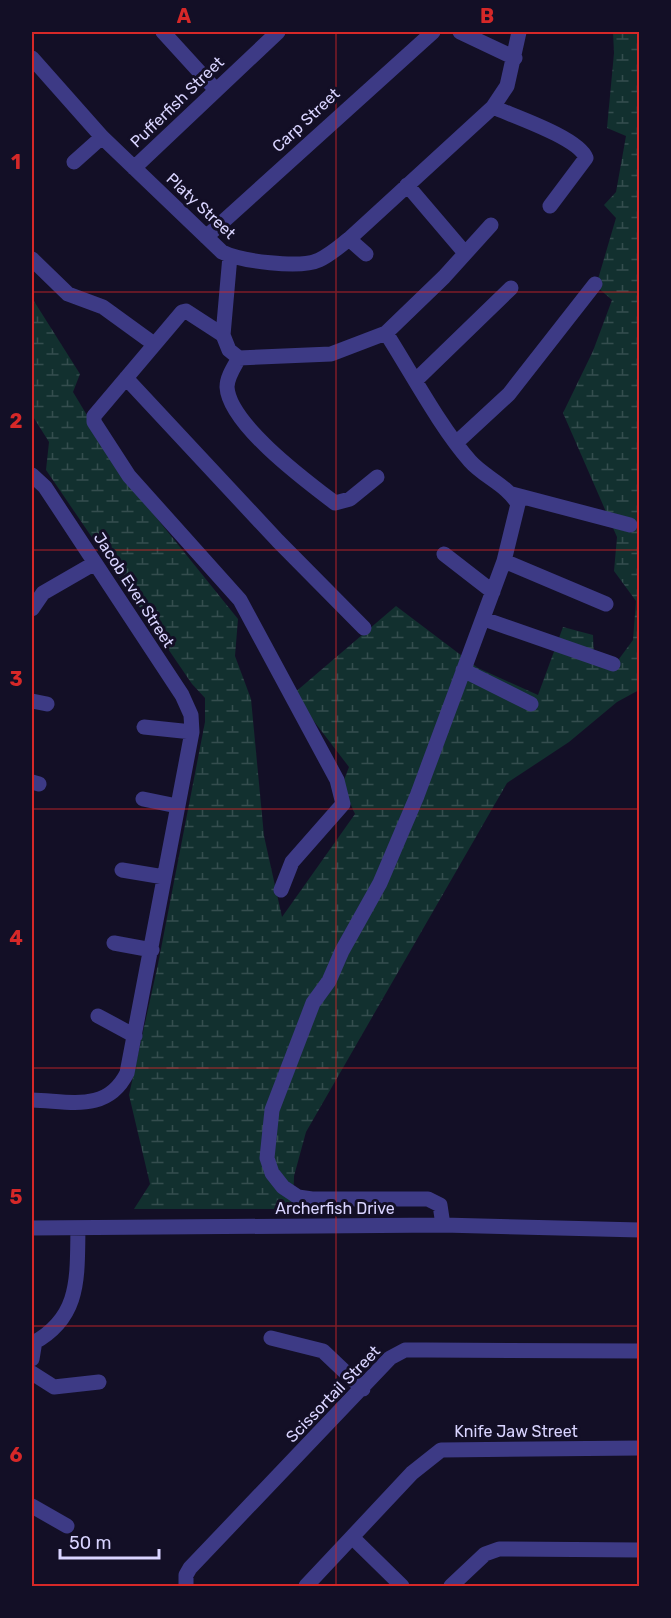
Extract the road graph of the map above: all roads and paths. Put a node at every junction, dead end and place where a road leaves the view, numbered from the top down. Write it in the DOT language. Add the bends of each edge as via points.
graph roads {
  1 [pos="163,32"];
  2 [pos="278,32"];
  3 [pos="433,32"];
  4 [pos="460,32"];
  5 [pos="519,32"];
  6 [pos="32,58"];
  7 [pos="515,58"];
  8 [pos="215,89"];
  9 [pos="493,107"];
  10 [pos="102,137"];
  11 [pos="74,162"];
  12 [pos="134,168"];
  13 [pos="407,185"];
  14 [pos="550,206"];
  15 [pos="491,225"];
  16 [pos="206,237"];
  17 [pos="349,238"];
  18 [pos="465,253"];
  19 [pos="366,254"];
  20 [pos="230,256"];
  21 [pos="32,259"];
  22 [pos="595,284"];
  23 [pos="511,288"];
  24 [pos="386,333"];
  25 [pos="224,335"];
  26 [pos="154,344"];
  27 [pos="239,358"];
  28 [pos="126,378"];
  29 [pos="416,380"];
  30 [pos="456,443"];
  31 [pos="32,475"];
  32 [pos="377,477"];
  33 [pos="512,494"];
  34 [pos="630,525"];
  35 [pos="444,554"];
  36 [pos="504,561"];
  37 [pos="95,563"];
  38 [pos="493,592"];
  39 [pos="606,604"];
  40 [pos="32,609"];
  41 [pos="483,619"];
  42 [pos="364,628"];
  43 [pos="613,664"];
  44 [pos="463,670"];
  45 [pos="531,704"];
  46 [pos="144,727"];
  47 [pos="192,732"];
  48 [pos="143,799"];
  49 [pos="177,806"];
  50 [pos="123,870"];
  51 [pos="164,878"];
  52 [pos="281,890"];
  53 [pos="114,943"];
  54 [pos="152,950"];
  55 [pos="98,1016"];
  56 [pos="135,1036"];
  57 [pos="32,1100"];
  58 [pos="444,1225"];
  59 [pos="32,1228"];
  60 [pos="78,1228"];
  61 [pos="639,1230"];
  62 [pos="271,1338"];
  63 [pos="32,1342"];
  64 [pos="639,1351"];
  65 [pos="32,1359"];
  66 [pos="32,1373"];
  67 [pos="99,1382"];
  68 [pos="363,1389"];
  69 [pos="639,1448"];
  70 [pos="32,1506"];
  71 [pos="67,1526"];
  72 [pos="353,1538"];
  73 [pos="639,1550"];
  74 [pos="186,1587"];
  75 [pos="306,1587"];
  76 [pos="402,1587"];
  77 [pos="451,1587"];
  1 -- 8 [label="street"];
  2 -- 8 [label="street, Pufferfish Street"];
  3 -- 16 [label="street, Carp Street"];
  4 -- 7 [label="street"];
  5 -- 7 [label="street, Platy Street"];
  6 -- 10 [label="street, Pufferfish Street"];
  7 -- 9 [label="street, Platy Street" via="507,86"];
  8 -- 12 [label="street, Pufferfish Street"];
  9 -- 13 [label="street, Platy Street"];
  9 -- 14 [label="street" via="568,140 584,153 586,158 581,167"];
  10 -- 11 [label="street, Pufferfish Street"];
  10 -- 12 [label="street, Pufferfish Street"];
  12 -- 16 [label="street, Platy Street"];
  13 -- 17 [label="street, Platy Street"];
  13 -- 18 [label="street"];
  15 -- 18 [label="street"];
  16 -- 20 [label="street, Platy Street"];
  17 -- 19 [label="street"];
  17 -- 20 [label="street, Platy Street" via="326,257 310,262"];
  18 -- 24 [label="street"];
  20 -- 25 [label="street"];
  21 -- 26 [label="street" via="68,294 103,307"];
  22 -- 30 [label="street" via="509,394"];
  23 -- 29 [label="street"];
  24 -- 27 [label="street" via="331,354"];
  24 -- 29 [label="street"];
  25 -- 26 [label="street" via="182,312"];
  25 -- 27 [label="street" via="229,350"];
  26 -- 28 [label="street"];
  27 -- 32 [label="street" via="228,380 230,402 239,417 290,469 335,502 350,499"];
  28 -- 42 [label="street"];
  28 -- 52 [label="street" via="94,416 94,422 129,476 240,600 308,723 344,799 340,810 292,861"];
  29 -- 30 [label="street"];
  30 -- 33 [label="street" via="471,462"];
  31 -- 37 [label="street, Jacob Ever Street" via="45,487"];
  33 -- 34 [label="street"];
  33 -- 36 [label="street" via="518,504"];
  35 -- 38 [label="street"];
  36 -- 38 [label="street"];
  36 -- 39 [label="street"];
  37 -- 40 [label="street" via="43,592"];
  37 -- 47 [label="street, Jacob Ever Street" via="182,695 191,716"];
  38 -- 41 [label="street"];
  41 -- 43 [label="street"];
  41 -- 44 [label="street"];
  44 -- 45 [label="street"];
  44 -- 58 [label="street" via="380,883 329,981 313,1003 272,1110 267,1158 272,1173 298,1197 428,1199 440,1205"];
  46 -- 47 [label="street"];
  47 -- 49 [label="street, Jacob Ever Street"];
  48 -- 49 [label="street"];
  49 -- 51 [label="street, Jacob Ever Street"];
  50 -- 51 [label="street"];
  51 -- 54 [label="street, Jacob Ever Street"];
  53 -- 54 [label="street"];
  54 -- 56 [label="street, Jacob Ever Street"];
  55 -- 56 [label="street"];
  56 -- 57 [label="street, Jacob Ever Street" via="127,1073 105,1099"];
  58 -- 60 [label="street, Archerfish Drive"];
  58 -- 61 [label="street, Archerfish Drive"];
  59 -- 60 [label="street, Archerfish Drive"];
  60 -- 63 [label="street" via="72,1303 58,1324"];
  62 -- 68 [label="street" via="323,1351"];
  63 -- 65 [label="street"];
  64 -- 68 [label="street, Scissortail Street" via="405,1350 390,1358"];
  66 -- 67 [label="street" via="54,1387"];
  68 -- 74 [label="street, Scissortail Street" via="189,1568"];
  69 -- 72 [label="street, Knife Jaw Street" via="441,1450 412,1473"];
  70 -- 71 [label="street"];
  72 -- 75 [label="street, Knife Jaw Street"];
  72 -- 76 [label="street"];
  73 -- 77 [label="street" via="499,1549 484,1554"];
}
